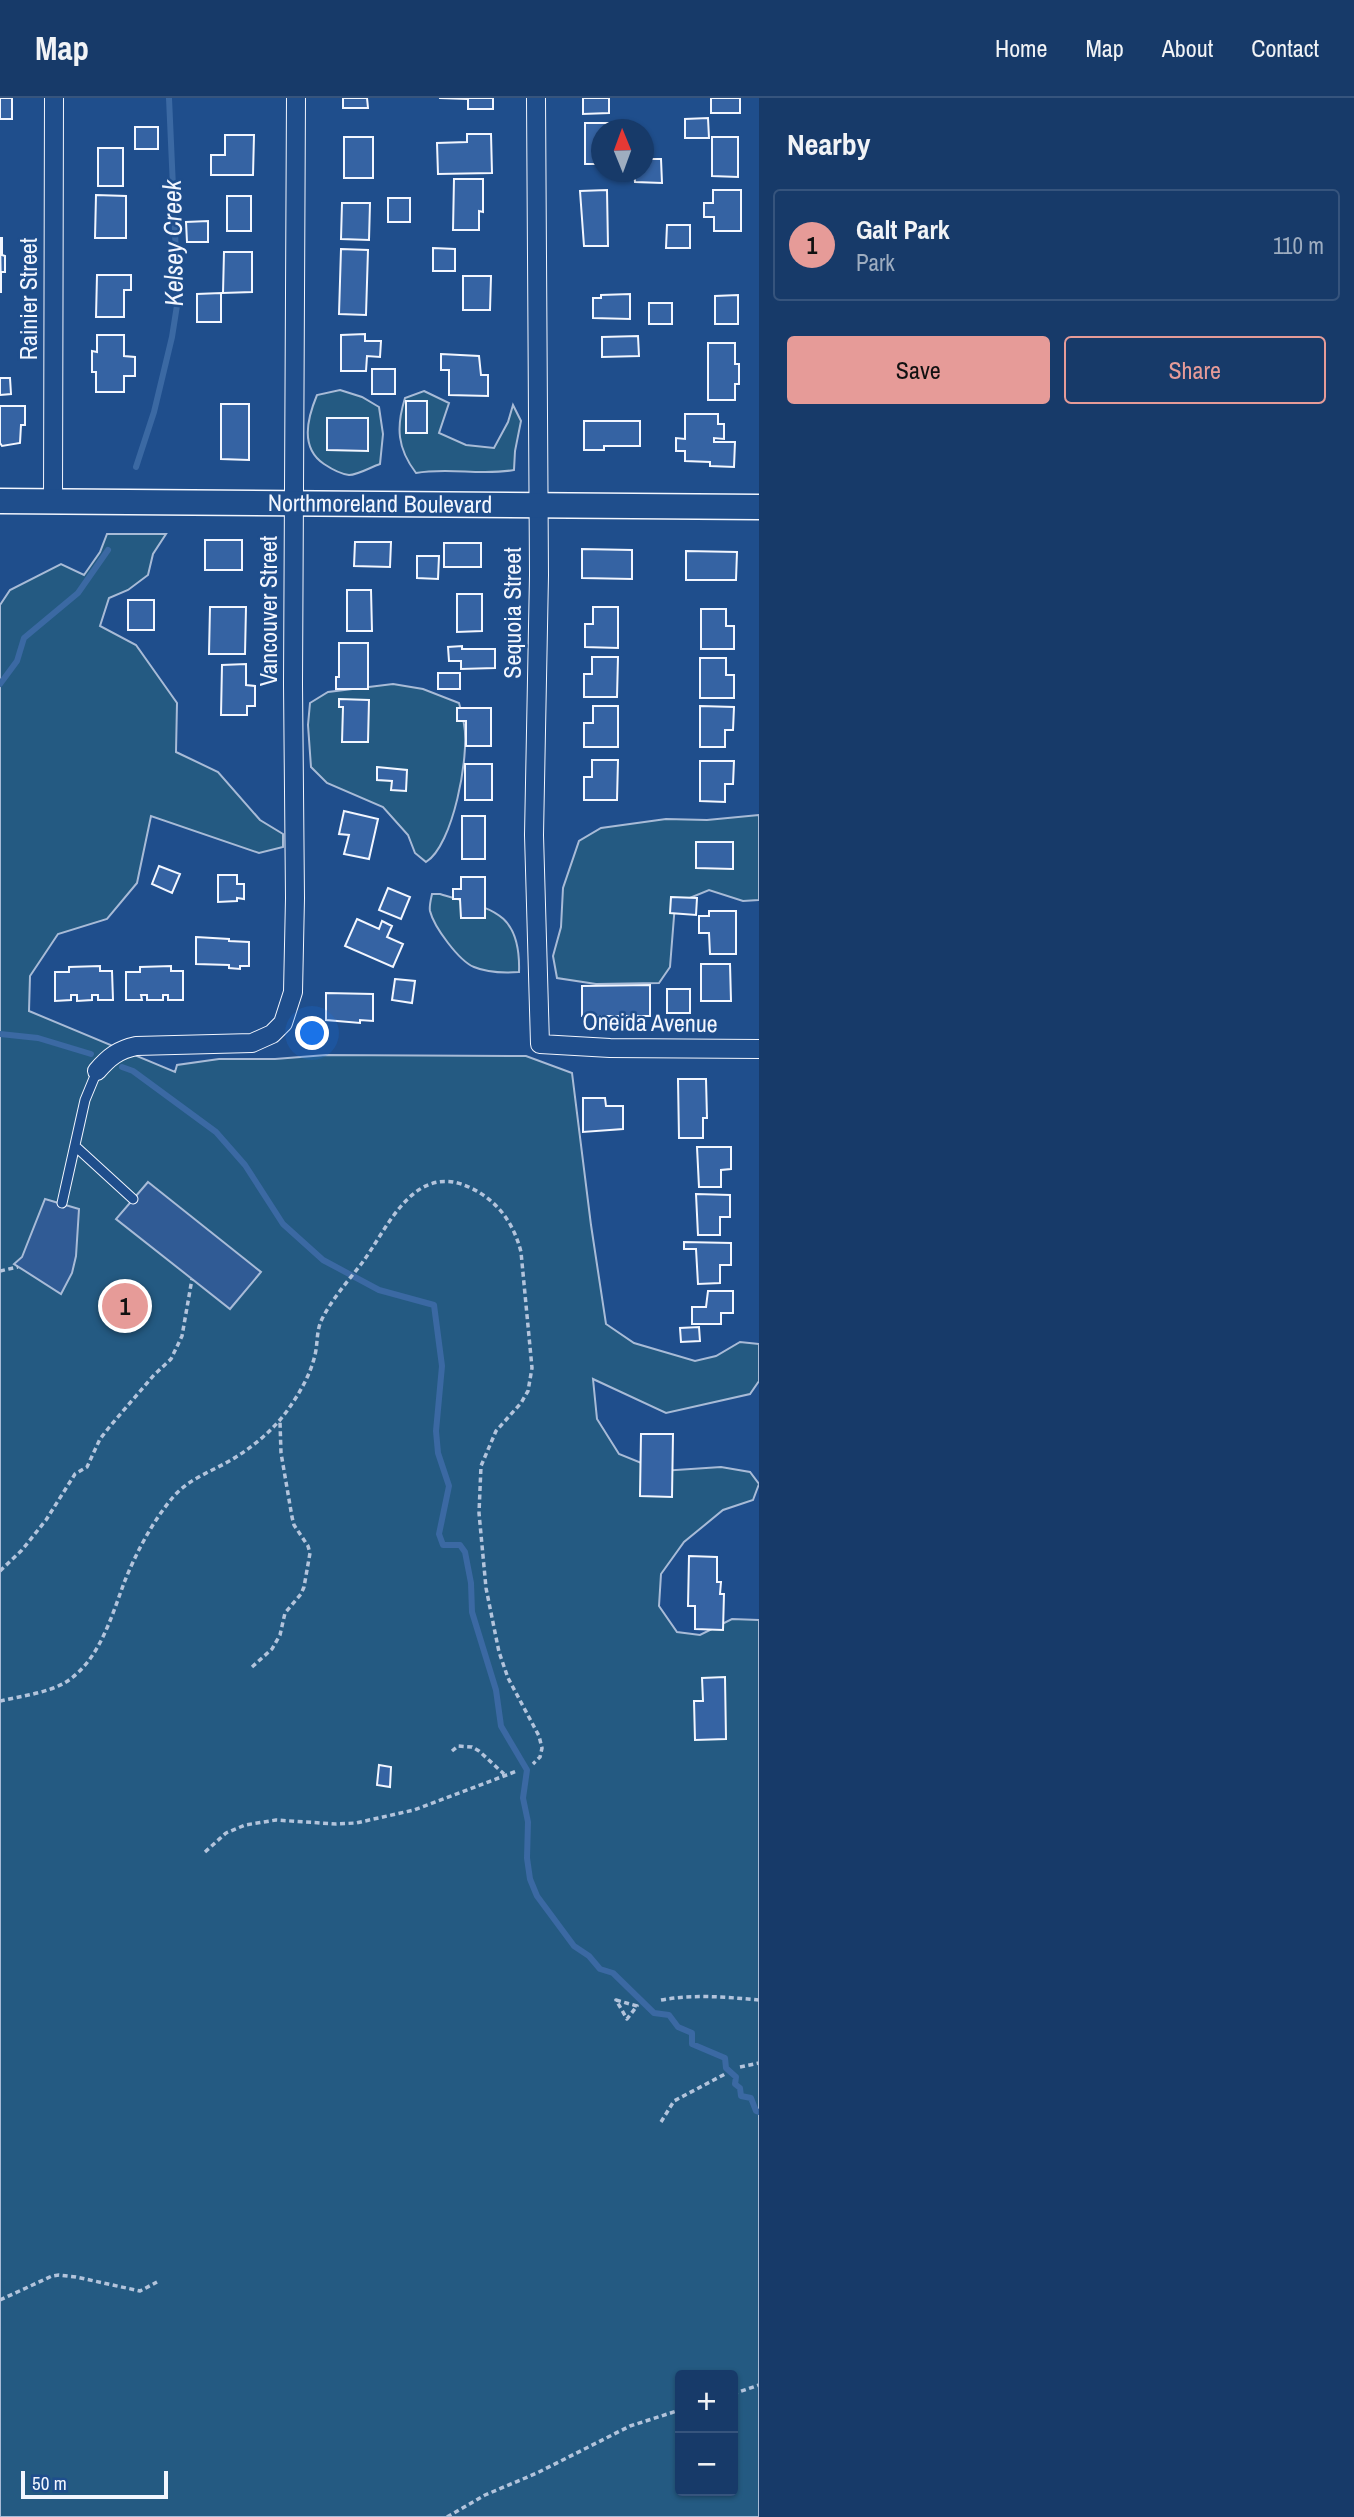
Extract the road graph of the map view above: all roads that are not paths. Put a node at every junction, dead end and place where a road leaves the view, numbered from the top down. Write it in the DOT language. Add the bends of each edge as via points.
graph roads {
  1 [pos="54,98"];
  2 [pos="296,98"];
  3 [pos="536,98"];
  4 [pos="53,500"];
  5 [pos="0,501"];
  6 [pos="294,503"];
  7 [pos="537,505"];
  8 [pos="759,507"];
  9 [pos="540,1044"];
  10 [pos="759,1049"];
  11 [pos="97,1071"];
  12 [pos="75,1146"];
  13 [pos="133,1199"];
  14 [pos="62,1203"];
  1 -- 4 [label="street, Rainier Street"];
  2 -- 6 [label="street, Vancouver Street"];
  3 -- 7 [label="street, Sequoia Street"];
  4 -- 5 [label="street, Northmoreland Boulevard"];
  4 -- 6 [label="street, Northmoreland Boulevard"];
  6 -- 7 [label="street, Northmoreland Boulevard"];
  6 -- 11 [label="street, Vancouver Street" via="295,898 293,992 283,1023 253,1044 123,1049"];
  7 -- 8 [label="street, Northmoreland Boulevard"];
  7 -- 9 [label="street, Sequoia Street" via="534,835"];
  9 -- 10 [label="street, Oneida Avenue"];
  11 -- 12 [label="lane"];
  12 -- 13 [label="lane"];
  12 -- 14 [label="lane"];
}
